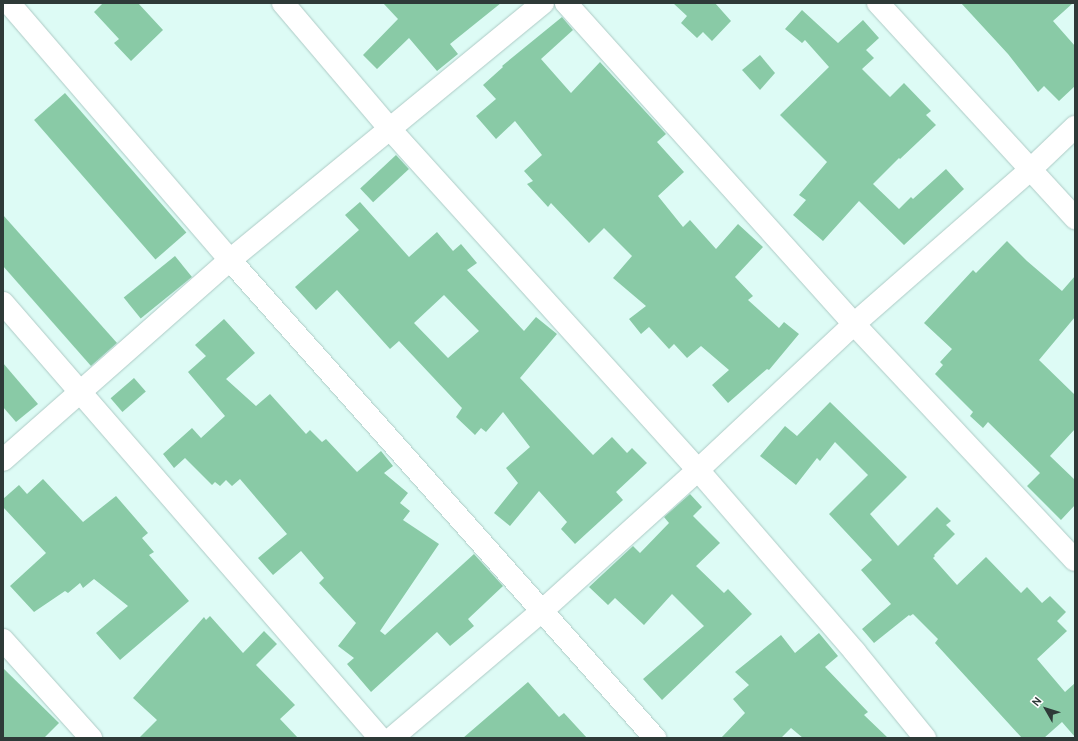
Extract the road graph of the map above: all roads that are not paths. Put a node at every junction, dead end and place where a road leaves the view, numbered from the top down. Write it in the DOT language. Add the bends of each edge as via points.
graph roads {
  1 [pos="9,3"];
  2 [pos="283,3"];
  3 [pos="543,3"];
  4 [pos="566,3"];
  5 [pos="878,3"];
  6 [pos="1075,127"];
  7 [pos="389,128"];
  8 [pos="1031,169"];
  9 [pos="1075,218"];
  10 [pos="230,260"];
  11 [pos="3,303"];
  12 [pos="854,324"];
  13 [pos="81,392"];
  14 [pos="3,460"];
  15 [pos="698,470"];
  16 [pos="1075,560"];
  17 [pos="543,610"];
  18 [pos="3,640"];
  19 [pos="91,738"];
  20 [pos="380,738"];
  21 [pos="392,738"];
  22 [pos="655,738"];
  23 [pos="925,738"];
  1 -- 10 [label="street"];
  2 -- 7 [label="street"];
  3 -- 7 [label="street"];
  4 -- 12 [label="street"];
  5 -- 8 [label="street"];
  6 -- 8 [label="street"];
  7 -- 10 [label="street"];
  7 -- 15 [label="street"];
  8 -- 9 [label="street"];
  8 -- 12 [label="street"];
  10 -- 13 [label="street"];
  10 -- 17 [label="street"];
  11 -- 13 [label="street"];
  12 -- 15 [label="street"];
  12 -- 16 [label="street"];
  13 -- 14 [label="street"];
  13 -- 20 [label="street"];
  15 -- 17 [label="street"];
  15 -- 23 [label="street" via="855,652"];
  17 -- 21 [label="street"];
  17 -- 22 [label="street"];
  18 -- 19 [label="street"];
}
